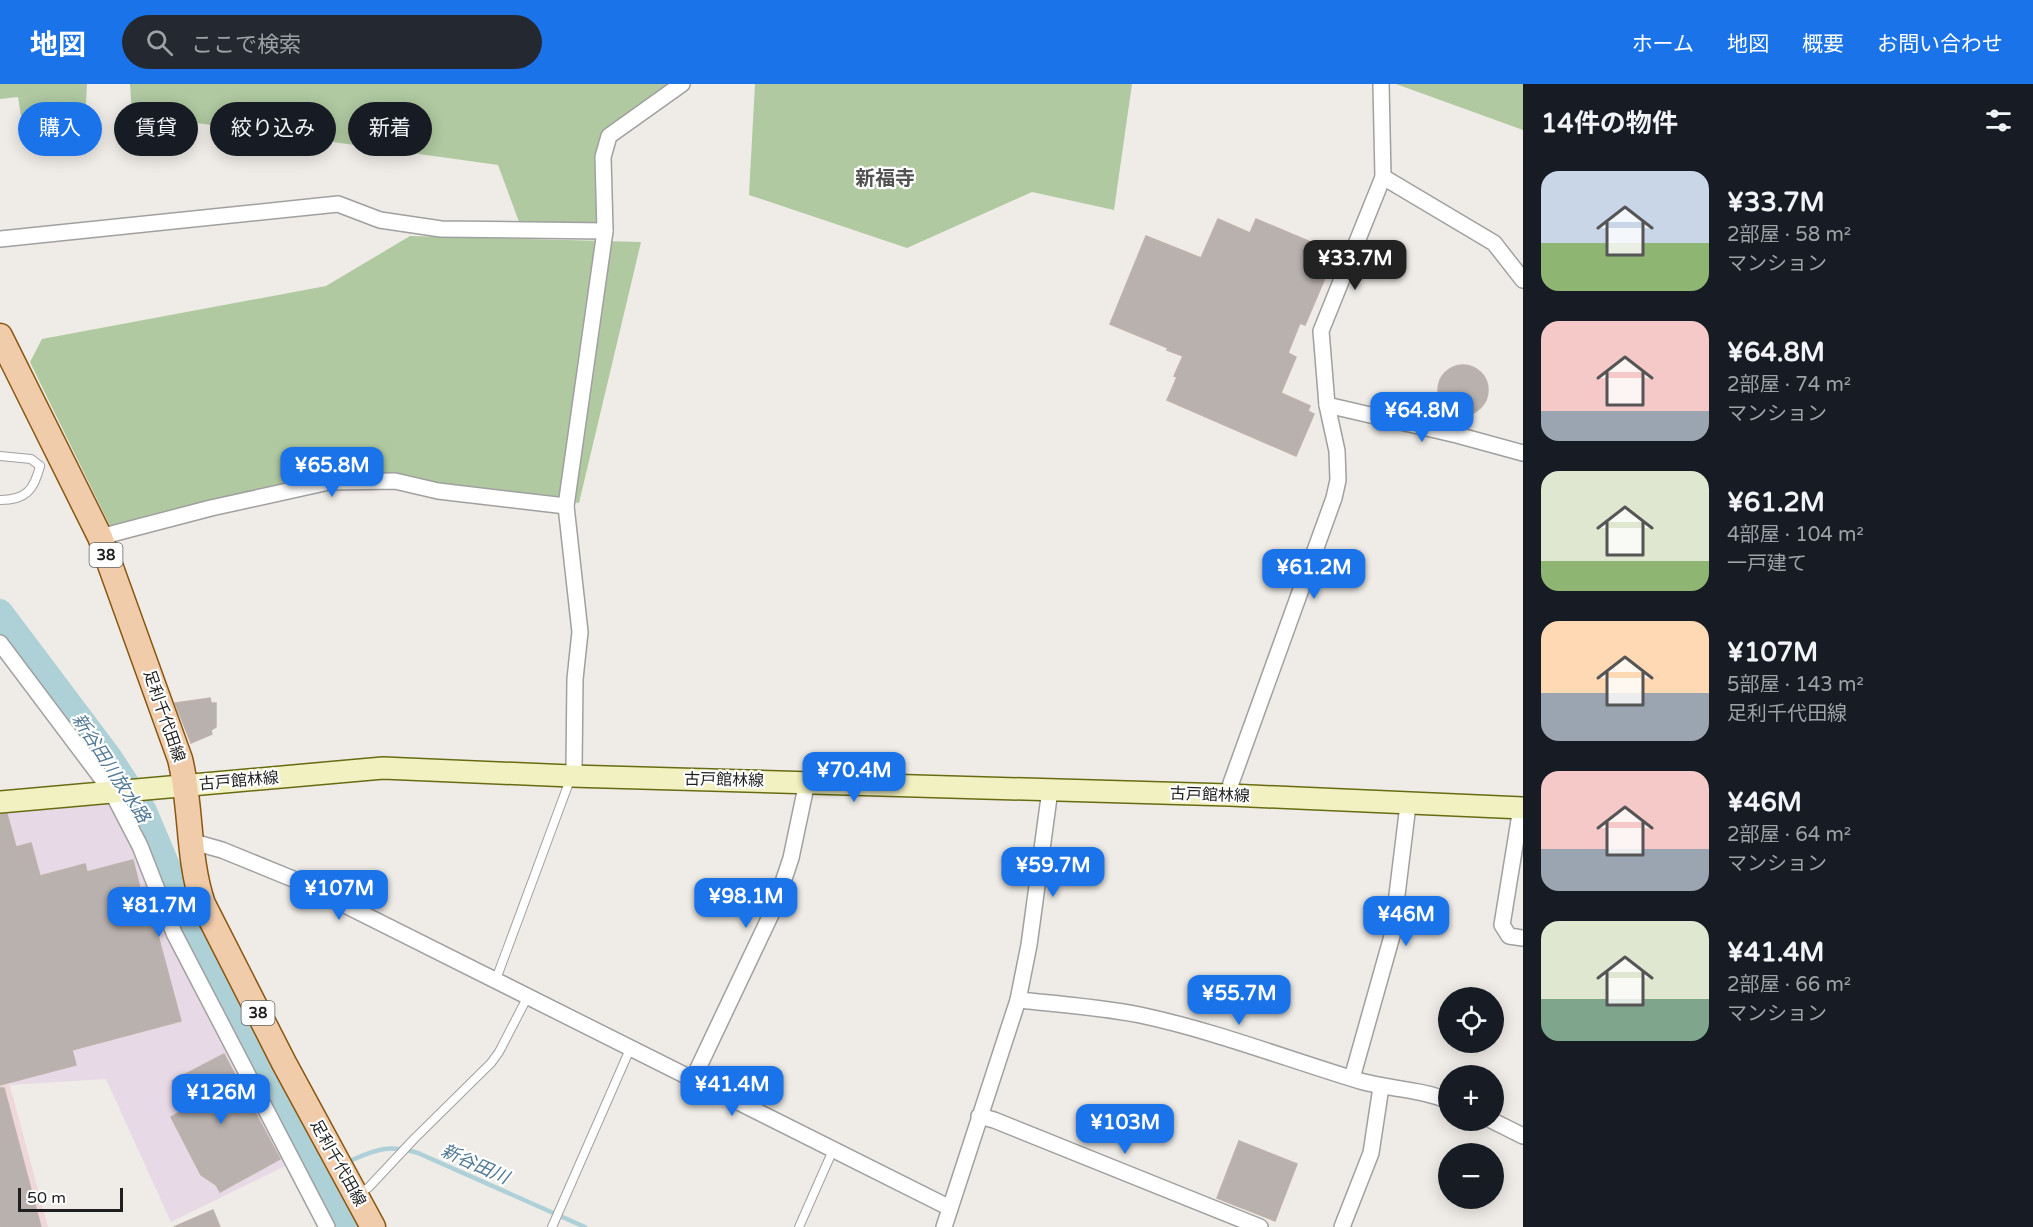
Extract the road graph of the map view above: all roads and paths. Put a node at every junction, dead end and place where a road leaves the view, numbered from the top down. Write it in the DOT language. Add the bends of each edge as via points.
graph roads {
  1 [pos="682,84"];
  2 [pos="1381,84"];
  3 [pos="1383,177"];
  4 [pos="605,231"];
  5 [pos="0,239"];
  6 [pos="1523,280"];
  7 [pos="0,336"];
  8 [pos="1328,405"];
  9 [pos="1523,453"];
  10 [pos="0,456"];
  11 [pos="51,463"];
  12 [pos="0,500"];
  13 [pos="566,506"];
  14 [pos="100,537"];
  15 [pos="0,643"];
  16 [pos="571,776"];
  17 [pos="807,782"];
  18 [pos="185,786"];
  19 [pos="1050,790"];
  20 [pos="114,791"];
  21 [pos="1229,795"];
  22 [pos="0,802"];
  23 [pos="1408,805"];
  24 [pos="1522,808"];
  25 [pos="190,841"];
  26 [pos="1523,938"];
  27 [pos="495,982"];
  28 [pos="527,998"];
  29 [pos="1018,1000"];
  30 [pos="630,1049"];
  31 [pos="1352,1078"];
  32 [pos="693,1079"];
  33 [pos="1381,1087"];
  34 [pos="1438,1097"];
  35 [pos="980,1116"];
  36 [pos="1504,1126"];
  37 [pos="1523,1136"];
  38 [pos="833,1150"];
  39 [pos="357,1197"];
  40 [pos="950,1208"];
  41 [pos="552,1225"];
  42 [pos="946,1226"];
  43 [pos="327,1227"];
  44 [pos="373,1227"];
  45 [pos="800,1227"];
  46 [pos="1260,1227"];
  47 [pos="1342,1227"];
  1 -- 4 [label="street" via="609,136 603,156"];
  2 -- 3 [label="street"];
  3 -- 6 [label="street" via="1494,243"];
  3 -- 8 [label="street" via="1321,331"];
  4 -- 5 [label="street" via="441,229 380,220 339,204"];
  4 -- 13 [label="street"];
  7 -- 11 [label="main road, 足利千代田線 / 38"];
  8 -- 9 [label="street"];
  8 -- 21 [label="street" via="1337,451 1334,498"];
  10 -- 11 [label="lane"];
  11 -- 12 [label="lane" via="27,493"];
  11 -- 14 [label="main road, 足利千代田線 / 38"];
  13 -- 14 [label="street" via="438,491 395,481 329,482"];
  13 -- 16 [label="street" via="580,632"];
  14 -- 18 [label="main road, 足利千代田線 / 38" via="180,759"];
  15 -- 20 [label="street"];
  16 -- 17 [label="main road, 古戸館林線"];
  16 -- 18 [label="main road, 古戸館林線" via="383,768"];
  16 -- 27 [label="lane"];
  17 -- 19 [label="main road, 古戸館林線"];
  17 -- 32 [label="street" via="791,858 775,906"];
  18 -- 20 [label="main road, 古戸館林線"];
  18 -- 25 [label="main road, 足利千代田線 / 38"];
  19 -- 21 [label="main road, 古戸館林線"];
  19 -- 29 [label="street"];
  20 -- 22 [label="main road"];
  20 -- 43 [label="street" via="174,933"];
  21 -- 23 [label="main road, 古戸館林線"];
  23 -- 24 [label="main road, 古戸館林線"];
  23 -- 31 [label="street" via="1392,936"];
  24 -- 26 [label="street" via="1502,925 1509,936"];
  25 -- 27 [label="street" via="293,879"];
  25 -- 39 [label="main road, 足利千代田線 / 38" via="196,884 212,923"];
  27 -- 28 [label="street"];
  28 -- 30 [label="street"];
  28 -- 39 [label="lane" via="491,1063"];
  29 -- 31 [label="street" via="1143,1016"];
  29 -- 35 [label="street"];
  30 -- 32 [label="street"];
  30 -- 41 [label="lane"];
  31 -- 33 [label="street"];
  32 -- 38 [label="street"];
  33 -- 34 [label="street"];
  33 -- 47 [label="street" via="1371,1153"];
  35 -- 40 [label="street"];
  35 -- 46 [label="street"];
  36 -- 37 [label="street"];
  38 -- 40 [label="street"];
  38 -- 45 [label="lane"];
  39 -- 44 [label="main road, 足利千代田線 / 38"];
  40 -- 42 [label="street"];
}
